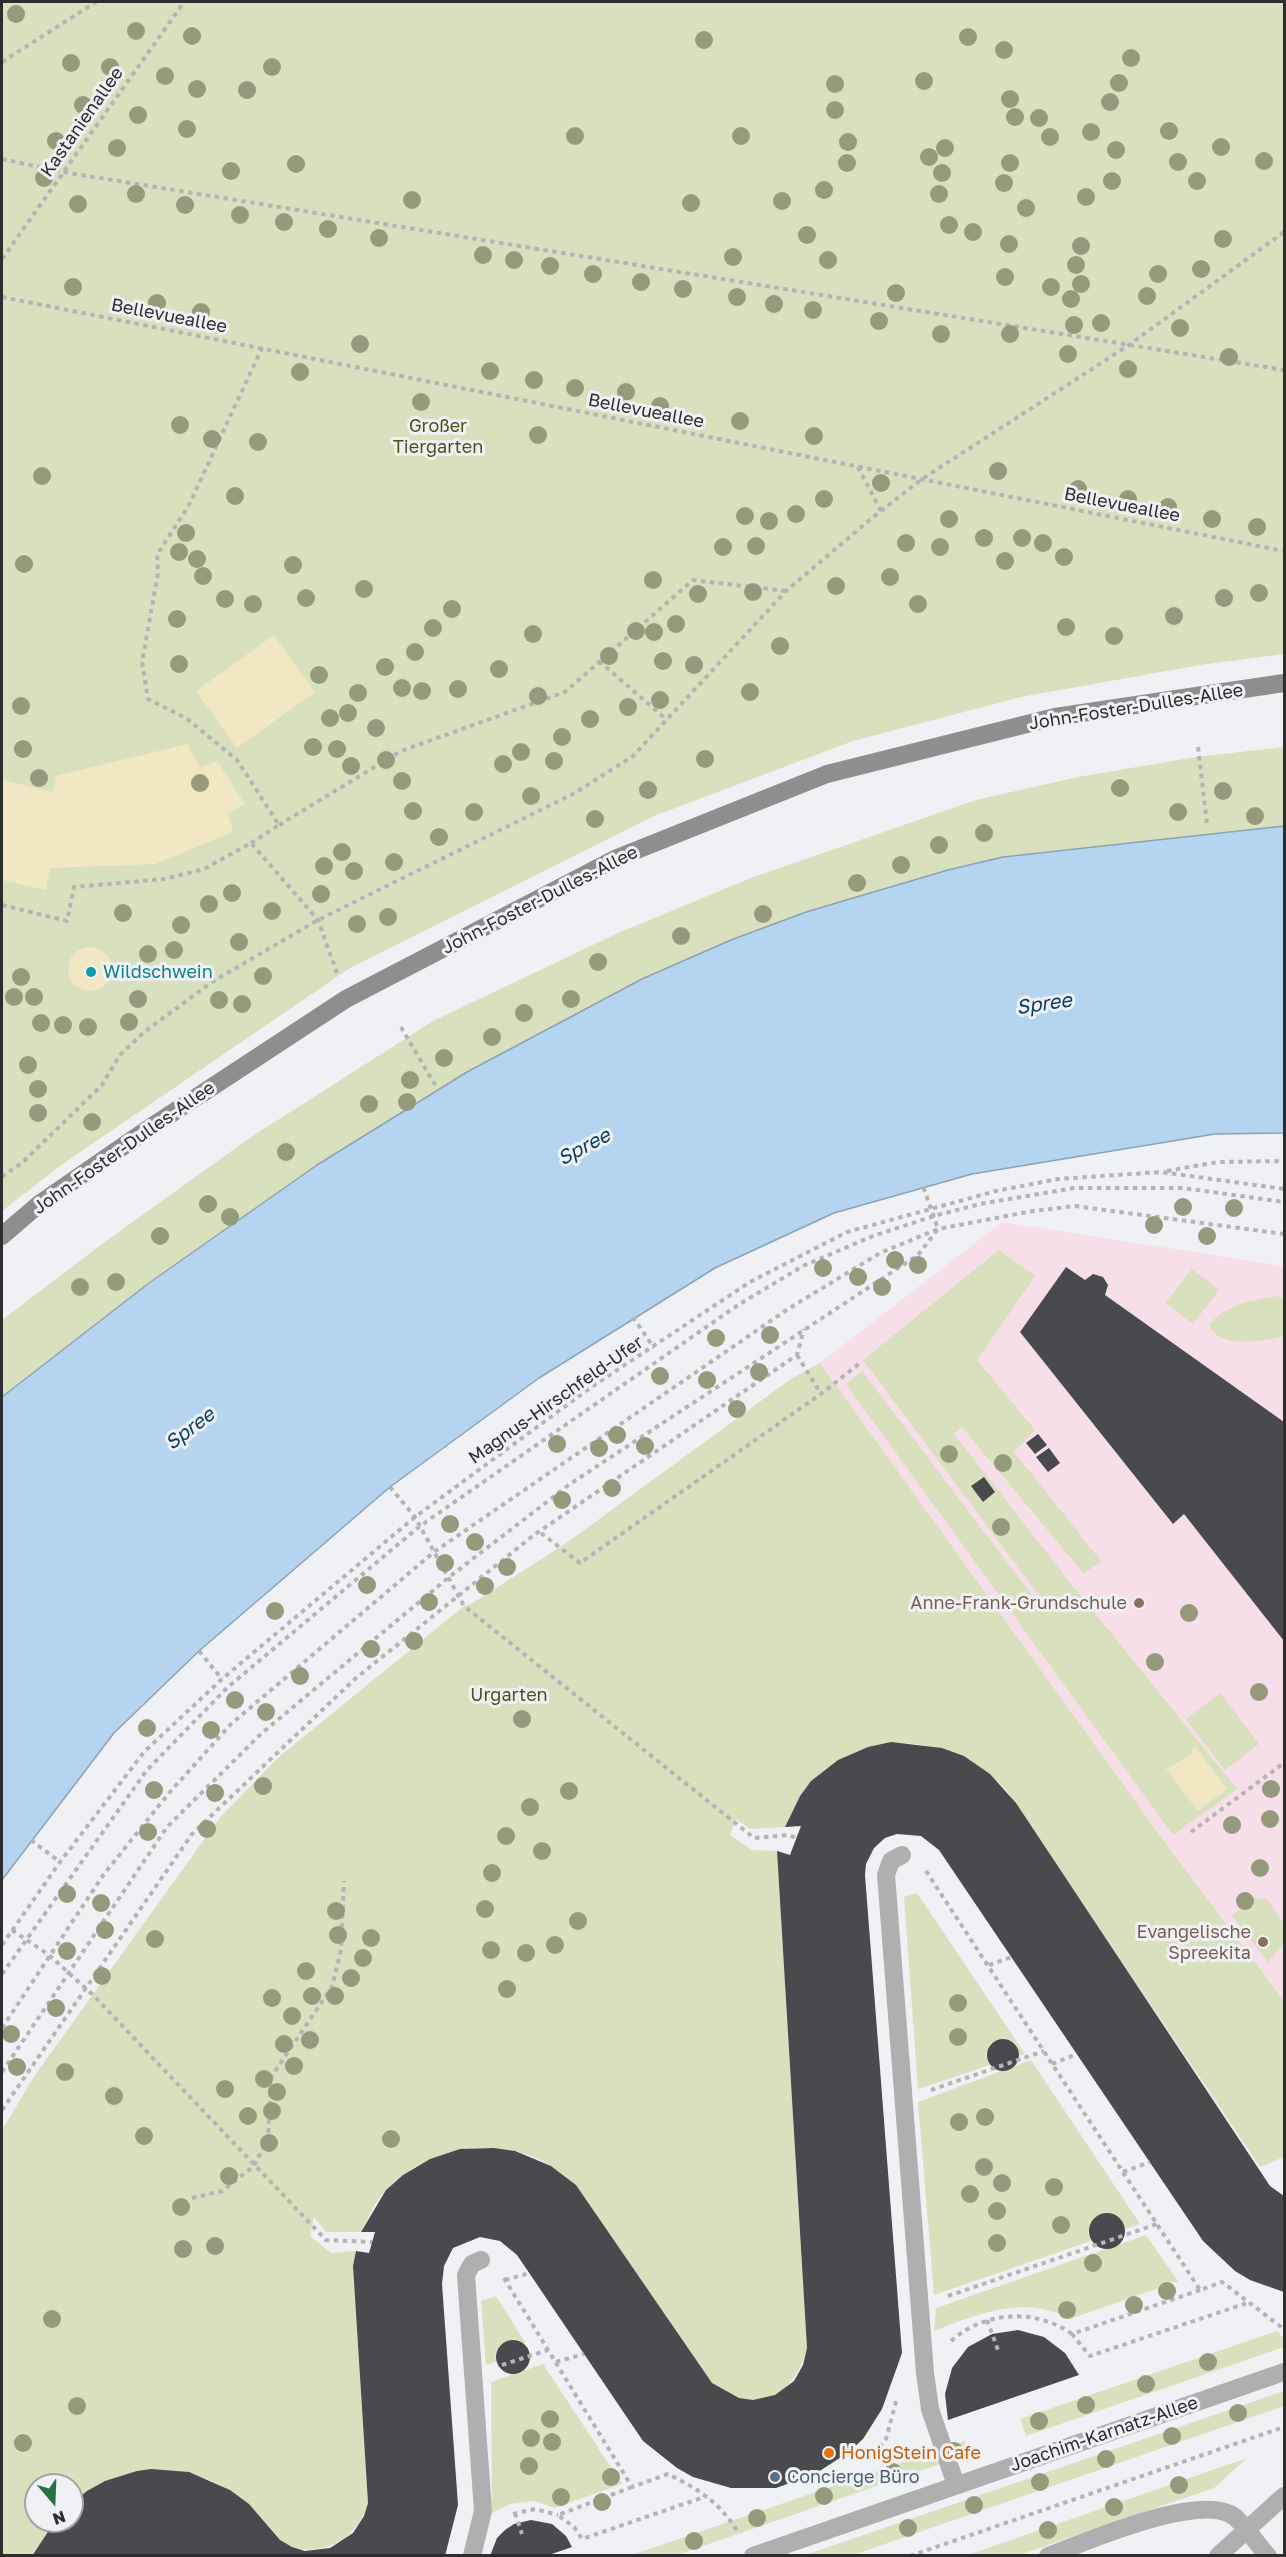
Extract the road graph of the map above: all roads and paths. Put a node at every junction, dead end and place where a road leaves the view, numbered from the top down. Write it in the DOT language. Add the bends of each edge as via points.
graph roads {
  1 [pos="96,2"];
  2 [pos="184,2"];
  3 [pos="2,62"];
  4 [pos="2,159"];
  5 [pos="63,172"];
  6 [pos="1284,232"];
  7 [pos="2,259"];
  8 [pos="2,297"];
  9 [pos="1129,345"];
  10 [pos="262,348"];
  11 [pos="1284,370"];
  12 [pos="858,466"];
  13 [pos="922,479"];
  14 [pos="881,511"];
  15 [pos="1284,552"];
  16 [pos="786,591"];
  17 [pos="599,661"];
  18 [pos="1284,683"];
  19 [pos="667,720"];
  20 [pos="1198,747"];
  21 [pos="1207,824"];
  22 [pos="279,825"];
  23 [pos="251,843"];
  24 [pos="2,905"];
  25 [pos="318,920"];
  26 [pos="346,999"];
  27 [pos="401,1027"];
  28 [pos="438,1090"];
  29 [pos="1284,1161"];
  30 [pos="1161,1172"];
  31 [pos="2,1177"];
  32 [pos="923,1186"];
  33 [pos="1284,1189"];
  34 [pos="1284,1202"];
  35 [pos="932,1210"];
  36 [pos="934,1216"];
  37 [pos="938,1229"];
  38 [pos="1284,1234"];
  39 [pos="2,1236"];
  40 [pos="633,1317"];
  41 [pos="804,1328"];
  42 [pos="654,1348"];
  43 [pos="797,1354"];
  44 [pos="860,1363"];
  45 [pos="821,1395"];
  46 [pos="390,1487"];
  47 [pos="415,1517"];
  48 [pos="420,1526"];
  49 [pos="541,1533"];
  50 [pos="434,1552"];
  51 [pos="448,1578"];
  52 [pos="457,1596"];
  53 [pos="198,1651"];
  54 [pos="222,1679"];
  55 [pos="1284,1763"];
  56 [pos="1191,1832"];
  57 [pos="796,1838"];
  58 [pos="31,1840"];
  59 [pos="902,1855"];
  60 [pos="60,1862"];
  61 [pos="344,1881"];
  62 [pos="12,1930"];
  63 [pos="24,1938"];
  64 [pos="2,1945"];
  65 [pos="49,1955"];
  66 [pos="1012,1957"];
  67 [pos="989,1965"];
  68 [pos="68,1972"];
  69 [pos="2,1974"];
  70 [pos="85,1988"];
  71 [pos="2,2028"];
  72 [pos="1044,2050"];
  73 [pos="1077,2054"];
  74 [pos="1052,2064"];
  75 [pos="2,2072"];
  76 [pos="904,2099"];
  77 [pos="2,2110"];
  78 [pos="1150,2163"];
  79 [pos="254,2166"];
  80 [pos="1123,2172"];
  81 [pos="192,2198"];
  82 [pos="1157,2224"];
  83 [pos="372,2242"];
  84 [pos="481,2260"];
  85 [pos="530,2273"];
  86 [pos="505,2280"];
  87 [pos="1200,2290"];
  88 [pos="1251,2302"];
  89 [pos="920,2306"];
  90 [pos="987,2320"];
  91 [pos="1284,2329"];
  92 [pos="1072,2334"];
  93 [pos="548,2350"];
  94 [pos="998,2350"];
  95 [pos="584,2354"];
  96 [pos="556,2362"];
  97 [pos="1284,2372"];
  98 [pos="925,2373"];
  99 [pos="473,2375"];
  100 [pos="898,2393"];
  101 [pos="1284,2427"];
  102 [pos="868,2461"];
  103 [pos="956,2485"];
  104 [pos="632,2487"];
  105 [pos="708,2496"];
  106 [pos="1284,2496"];
  107 [pos="515,2513"];
  108 [pos="1244,2530"];
  109 [pos="522,2534"];
  110 [pos="741,2538"];
  111 [pos="472,2556"];
  112 [pos="753,2556"];
  113 [pos="910,2556"];
  114 [pos="1048,2556"];
  115 [pos="1218,2556"];
  116 [pos="1268,2556"];
  1 -- 3 [label="path"];
  2 -- 5 [label="path, Kastanienallee"];
  4 -- 5 [label="path"];
  5 -- 7 [label="path, Kastanienallee"];
  5 -- 9 [label="path"];
  6 -- 9 [label="path"];
  8 -- 10 [label="path, Bellevueallee"];
  9 -- 11 [label="path"];
  9 -- 13 [label="path"];
  10 -- 12 [label="path, Bellevueallee"];
  10 -- 22 [label="path" via="189,505 157,555 158,573 142,662 148,699 186,718 237,760"];
  12 -- 13 [label="path, Bellevueallee"];
  12 -- 14 [label="path"];
  13 -- 14 [label="path"];
  13 -- 15 [label="path, Bellevueallee"];
  14 -- 16 [label="path"];
  16 -- 17 [label="path" via="693,580"];
  16 -- 19 [label="path"];
  17 -- 19 [label="path"];
  17 -- 22 [label="path" via="565,692 401,750"];
  18 -- 26 [label="street, John-Foster-Dulles-Allee" via="1055,717 827,774 617,858"];
  19 -- 25 [label="path" via="633,756 575,793"];
  20 -- 21 [label="path"];
  22 -- 23 [label="path"];
  23 -- 24 [label="path" via="204,869 164,879 74,886 67,921"];
  23 -- 25 [label="path"];
  25 -- 26 [label="path"];
  25 -- 31 [label="path" via="212,982 143,1033 120,1056 102,1085 24,1161"];
  26 -- 39 [label="street, John-Foster-Dulles-Allee" via="148,1129 38,1205"];
  27 -- 28 [label="path"];
  29 -- 30 [label="path" via="1218,1162"];
  30 -- 33 [label="path, Magnus-Hirschfeld-Ufer"];
  30 -- 35 [label="path, Magnus-Hirschfeld-Ufer" via="1058,1179 996,1191"];
  32 -- 35 [label="path"];
  34 -- 36 [label="path" via="1183,1188 1074,1188"];
  35 -- 36 [label="path"];
  35 -- 42 [label="path, Magnus-Hirschfeld-Ufer" via="847,1232 750,1282"];
  36 -- 37 [label="path"];
  36 -- 48 [label="path" via="873,1236 803,1266 729,1312"];
  37 -- 38 [label="path" via="1075,1206"];
  37 -- 41 [label="path" via="918,1255"];
  37 -- 50 [label="path" via="880,1253 788,1309"];
  40 -- 42 [label="path"];
  41 -- 43 [label="path"];
  41 -- 51 [label="path" via="570,1484"];
  42 -- 47 [label="path, Magnus-Hirschfeld-Ufer" via="590,1388"];
  43 -- 45 [label="path"];
  43 -- 52 [label="path" via="534,1535"];
  44 -- 45 [label="path"];
  45 -- 49 [label="path" via="580,1563"];
  46 -- 47 [label="path"];
  47 -- 48 [label="path"];
  47 -- 54 [label="path, Magnus-Hirschfeld-Ufer"];
  48 -- 50 [label="path"];
  48 -- 63 [label="path" via="228,1687 147,1770"];
  50 -- 51 [label="path"];
  50 -- 65 [label="path" via="231,1724 104,1874"];
  51 -- 52 [label="path"];
  51 -- 68 [label="path" via="262,1733 167,1827"];
  52 -- 57 [label="path" via="464,1606 754,1838"];
  52 -- 70 [label="path" via="356,1678 192,1834"];
  53 -- 54 [label="path"];
  54 -- 60 [label="path, Magnus-Hirschfeld-Ufer" via="144,1752"];
  55 -- 56 [label="path"];
  58 -- 60 [label="path"];
  59 -- 67 [label="path" via="910,1855 918,1862"];
  59 -- 76 [label="street" via="891,1861 886,1875"];
  60 -- 62 [label="path, Magnus-Hirschfeld-Ufer"];
  61 -- 79 [label="path" via="341,1950 332,1987 271,2077 268,2138"];
  62 -- 63 [label="path"];
  62 -- 64 [label="path, Magnus-Hirschfeld-Ufer"];
  63 -- 65 [label="path"];
  63 -- 69 [label="path"];
  65 -- 68 [label="path"];
  65 -- 71 [label="path"];
  66 -- 67 [label="path"];
  67 -- 72 [label="path"];
  68 -- 70 [label="path"];
  68 -- 75 [label="path"];
  70 -- 77 [label="path"];
  70 -- 79 [label="path"];
  72 -- 74 [label="path"];
  72 -- 76 [label="path"];
  73 -- 74 [label="path"];
  74 -- 80 [label="path"];
  76 -- 89 [label="street"];
  78 -- 80 [label="path"];
  79 -- 81 [label="path" via="222,2191"];
  79 -- 83 [label="path" via="326,2240"];
  80 -- 82 [label="path"];
  82 -- 87 [label="path"];
  82 -- 89 [label="path"];
  84 -- 86 [label="path" via="493,2263"];
  84 -- 99 [label="street" via="470,2266 465,2275"];
  85 -- 86 [label="path"];
  86 -- 93 [label="path"];
  87 -- 88 [label="path" via="1222,2282"];
  87 -- 92 [label="path"];
  88 -- 91 [label="path"];
  88 -- 92 [label="path" via="1090,2356"];
  89 -- 98 [label="street"];
  90 -- 92 [label="path" via="1024,2315 1055,2322"];
  90 -- 94 [label="path"];
  90 -- 98 [label="path" via="964,2330"];
  93 -- 96 [label="path"];
  93 -- 99 [label="path"];
  95 -- 96 [label="path"];
  96 -- 104 [label="path"];
  97 -- 103 [label="street, Joachim-Karnatz-Allee"];
  98 -- 103 [label="street" via="930,2409"];
  99 -- 111 [label="street" via="483,2511"];
  100 -- 102 [label="path" via="886,2439"];
  101 -- 113 [label="path"];
  103 -- 112 [label="street, Joachim-Karnatz-Allee"];
  104 -- 105 [label="path" via="668,2474"];
  104 -- 105 [label="path" via="558,2516 574,2527 582,2539"];
  105 -- 110 [label="path" via="724,2511"];
  106 -- 108 [label="street"];
  107 -- 109 [label="path"];
  108 -- 114 [label="street" via="1234,2517 1214,2508 1171,2513"];
  108 -- 115 [label="street"];
  108 -- 116 [label="street"];
}
